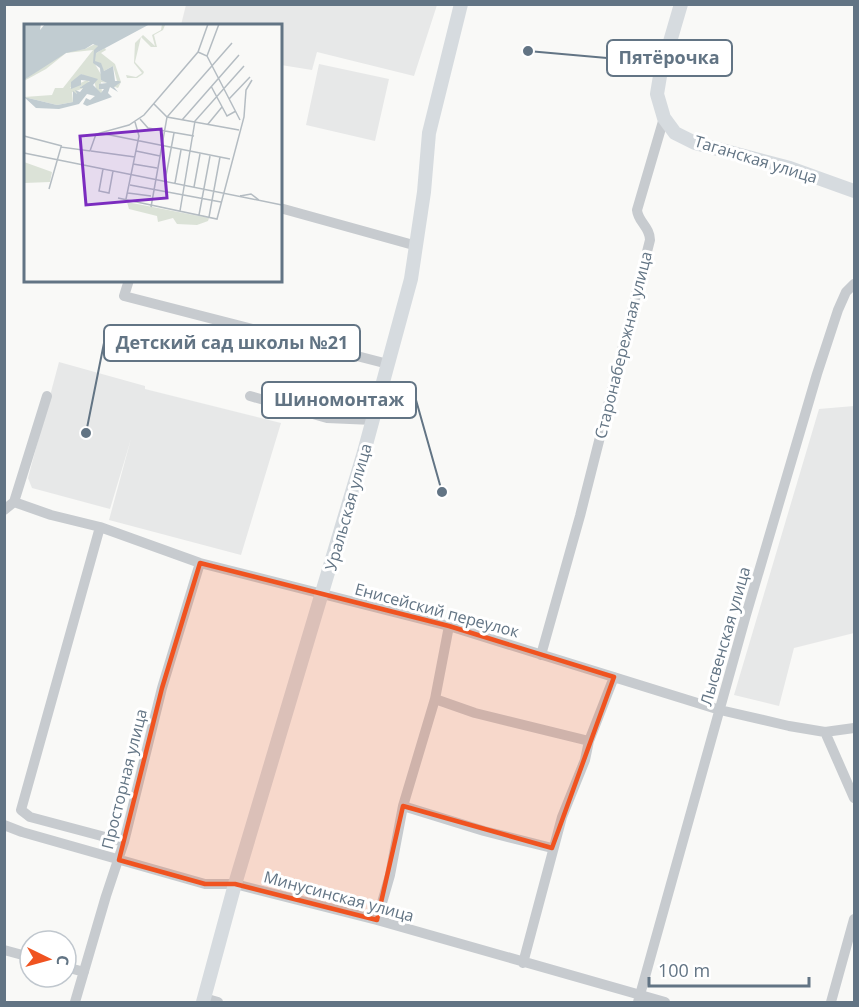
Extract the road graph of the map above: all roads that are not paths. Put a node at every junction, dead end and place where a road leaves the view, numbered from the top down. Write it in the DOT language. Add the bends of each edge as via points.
graph roads {
  1 [pos="461,4"];
  2 [pos="681,4"];
  3 [pos="664,118"];
  4 [pos="855,191"];
  5 [pos="282,209"];
  6 [pos="417,246"];
  7 [pos="128,282"];
  8 [pos="855,284"];
  9 [pos="388,364"];
  10 [pos="46,396"];
  11 [pos="250,396"];
  12 [pos="373,420"];
  13 [pos="14,502"];
  14 [pos="4,510"];
  15 [pos="100,527"];
  16 [pos="200,563"];
  17 [pos="322,595"];
  18 [pos="448,626"];
  19 [pos="541,655"];
  20 [pos="614,677"];
  21 [pos="435,699"];
  22 [pos="720,710"];
  23 [pos="855,728"];
  24 [pos="825,732"];
  25 [pos="589,741"];
  26 [pos="855,798"];
  27 [pos="403,806"];
  28 [pos="4,825"];
  29 [pos="124,842"];
  30 [pos="552,848"];
  31 [pos="119,860"];
  32 [pos="235,884"];
  33 [pos="855,919"];
  34 [pos="377,920"];
  35 [pos="523,963"];
  36 [pos="78,970"];
  37 [pos="84,972"];
  38 [pos="639,998"];
  39 [pos="204,1000"];
  40 [pos="75,1002"];
  41 [pos="218,1002"];
  42 [pos="665,1002"];
  43 [pos="831,1002"];
  1 -- 6 [label="main road, Уральская улица" via="429,133"];
  2 -- 3 [label="main road, Старонабережная улица" via="657,94"];
  3 -- 4 [label="main road, Таганская улица" via="675,133 695,142"];
  3 -- 19 [label="street, Старонабережная улица" via="637,210 650,240"];
  5 -- 6 [label="street"];
  6 -- 9 [label="main road, Уральская улица"];
  7 -- 9 [label="street" via="124,296"];
  8 -- 22 [label="street, Лысвенская улица" via="846,292 838,310 817,374"];
  9 -- 12 [label="main road, Уральская улица"];
  10 -- 13 [label="street"];
  11 -- 12 [label="street" via="327,418"];
  12 -- 17 [label="main road, Уральская улица"];
  13 -- 14 [label="street"];
  13 -- 15 [label="street, Енисейский переулок"];
  15 -- 16 [label="street, Енисейский переулок"];
  15 -- 29 [label="street" via="21,810 30,817"];
  16 -- 17 [label="street, Енисейский переулок"];
  16 -- 29 [label="street, Просторная улица" via="162,688"];
  17 -- 18 [label="street, Енисейский переулок"];
  17 -- 32 [label="main road, Уральская улица"];
  18 -- 19 [label="street, Енисейский переулок"];
  18 -- 21 [label="street"];
  19 -- 20 [label="street, Енисейский переулок"];
  20 -- 22 [label="street, Енисейский переулок"];
  20 -- 25 [label="street"];
  21 -- 25 [label="street"];
  21 -- 27 [label="street"];
  22 -- 24 [label="street, Енисейский переулок"];
  22 -- 38 [label="street, Лысвенская улица"];
  23 -- 24 [label="street, Енисейский переулок"];
  24 -- 26 [label="street"];
  25 -- 30 [label="street"];
  27 -- 30 [label="street"];
  27 -- 34 [label="street"];
  28 -- 31 [label="street, Минусинская улица"];
  29 -- 31 [label="street, Просторная улица"];
  30 -- 35 [label="street"];
  31 -- 32 [label="street, Минусинская улица" via="205,884"];
  31 -- 37 [label="street, Просторная улица"];
  32 -- 34 [label="street, Минусинская улица"];
  32 -- 39 [label="main road, Уральская улица"];
  33 -- 43 [label="street"];
  34 -- 35 [label="street, Минусинская улица"];
  35 -- 38 [label="street, Минусинская улица"];
  36 -- 37 [label="street"];
  37 -- 40 [label="street, Просторная улица"];
  38 -- 42 [label="street, Минусинская улица"];
  39 -- 41 [label="street"];
}
